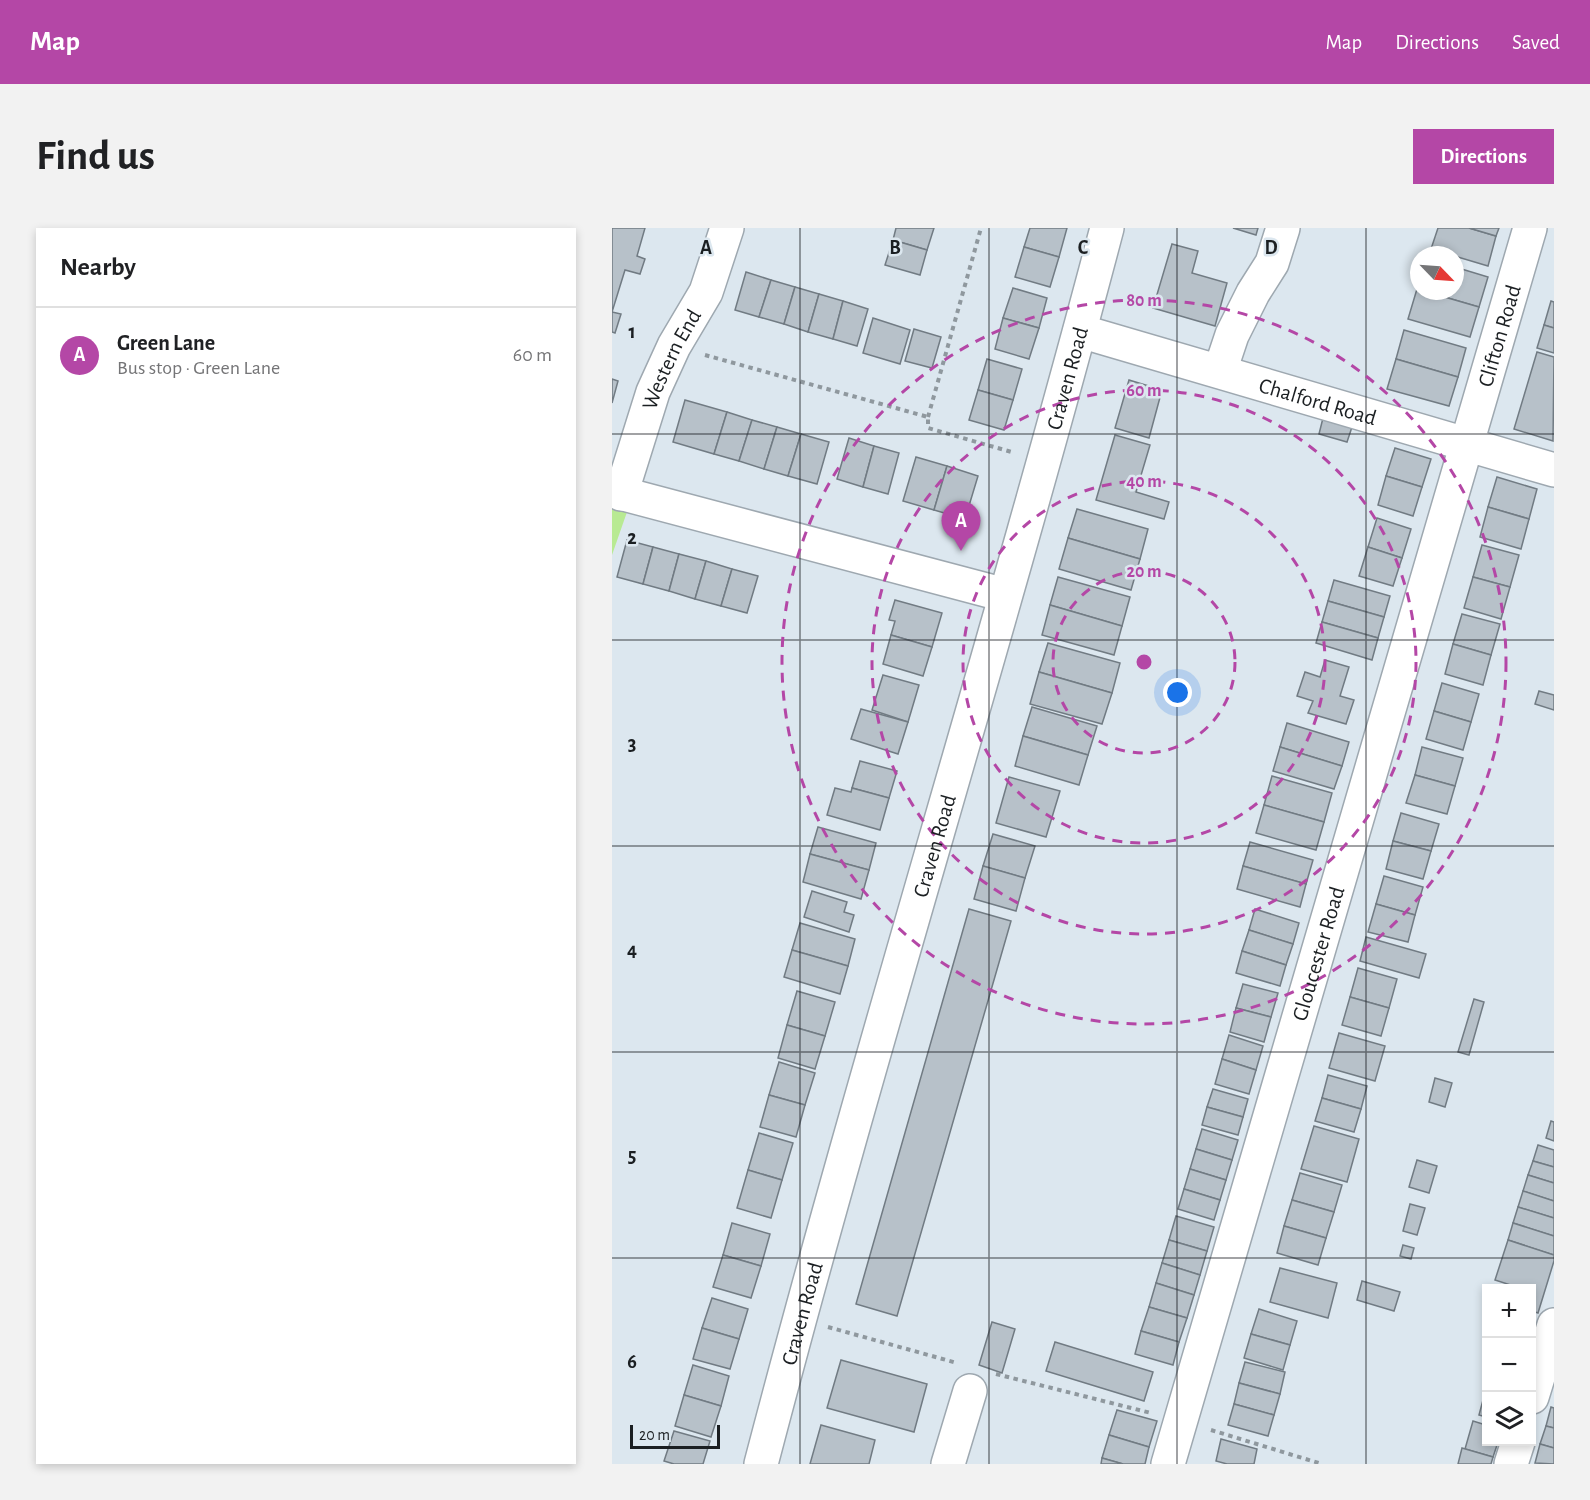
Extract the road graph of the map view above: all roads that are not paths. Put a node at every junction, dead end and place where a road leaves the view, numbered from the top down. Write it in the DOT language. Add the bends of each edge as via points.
graph roads {
  1 [pos="727,228"];
  2 [pos="1107,228"];
  3 [pos="1283,228"];
  4 [pos="1530,228"];
  5 [pos="1080,331"];
  6 [pos="1220,371"];
  7 [pos="1467,443"];
  8 [pos="1554,470"];
  9 [pos="616,493"];
  10 [pos="1005,595"];
  11 [pos="1554,1325"];
  12 [pos="973,1376"];
  13 [pos="1534,1392"];
  14 [pos="1517,1446"];
  15 [pos="761,1464"];
  16 [pos="948,1464"];
  17 [pos="1168,1464"];
  18 [pos="1511,1464"];
  1 -- 9 [label="street, Western End" via="706,292 653,392"];
  2 -- 5 [label="street, Craven Road"];
  3 -- 6 [label="street" via="1272,263 1253,293"];
  4 -- 7 [label="street, Clifton Road"];
  5 -- 6 [label="street, Chalford Road"];
  5 -- 10 [label="street, Craven Road"];
  6 -- 7 [label="street, Chalford Road"];
  7 -- 8 [label="street, Chalford Road"];
  7 -- 17 [label="street, Gloucester Road"];
  9 -- 10 [label="street"];
  10 -- 15 [label="street, Craven Road"];
  11 -- 13 [label="street"];
  12 -- 16 [label="street"];
  14 -- 18 [label="street"];
}
